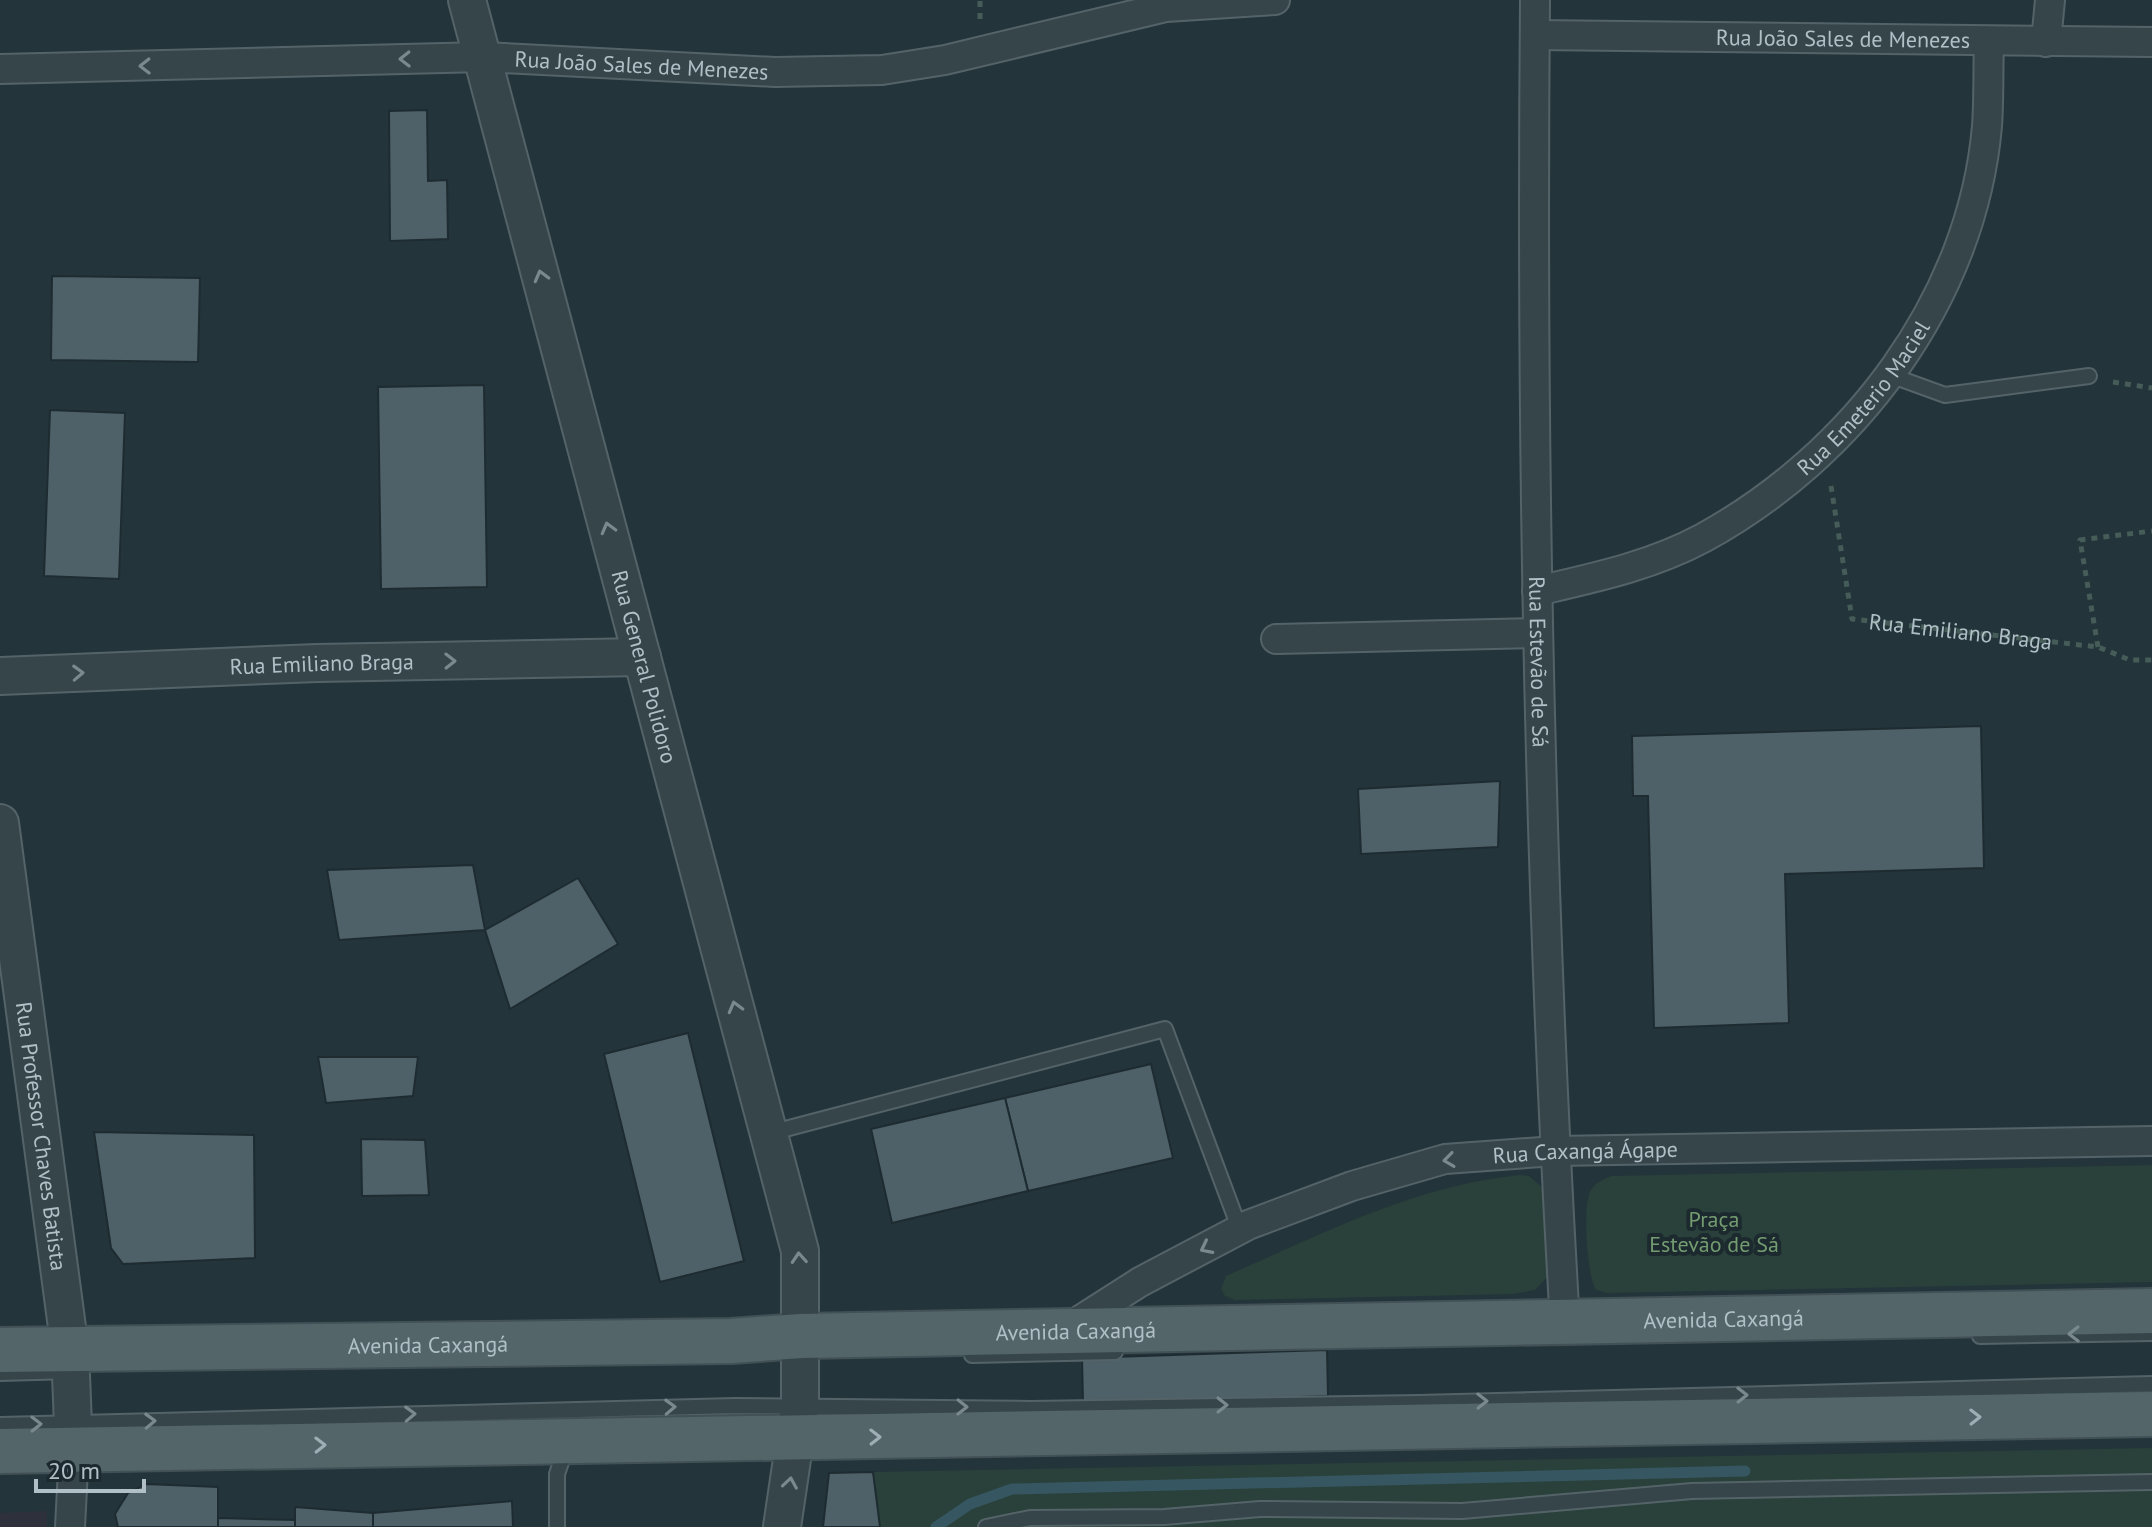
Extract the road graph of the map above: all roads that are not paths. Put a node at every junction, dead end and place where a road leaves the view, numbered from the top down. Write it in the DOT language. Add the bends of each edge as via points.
graph roads {
  1 [pos="467,0"];
  2 [pos="1275,0"];
  3 [pos="1535,0"];
  4 [pos="2050,0"];
  5 [pos="1535,35"];
  6 [pos="1989,41"];
  7 [pos="2046,42"];
  8 [pos="2152,42"];
  9 [pos="483,57"];
  10 [pos="0,69"];
  11 [pos="1890,375"];
  12 [pos="2089,376"];
  13 [pos="1537,591"];
  14 [pos="1538,633"];
  15 [pos="1276,639"];
  16 [pos="642,657"];
  17 [pos="0,676"];
  18 [pos="0,823"];
  19 [pos="769,1133"];
  20 [pos="2152,1141"];
  21 [pos="1555,1151"];
  22 [pos="1240,1230"];
  23 [pos="2152,1311"];
  24 [pos="1565,1324"];
  25 [pos="2152,1333"];
  26 [pos="1059,1334"];
  27 [pos="1963,1336"];
  28 [pos="0,1350"];
  29 [pos="802,1351"];
  30 [pos="1129,1352"];
  31 [pos="959,1355"];
  32 [pos="75,1364"];
  33 [pos="0,1373"];
  34 [pos="2152,1384"];
  35 [pos="2152,1414"];
  36 [pos="798,1422"];
  37 [pos="0,1425"];
  38 [pos="73,1437"];
  39 [pos="568,1441"];
  40 [pos="0,1451"];
  41 [pos="2152,1482"];
  42 [pos="70,1527"];
  43 [pos="557,1527"];
  44 [pos="782,1527"];
  45 [pos="986,1527"];
  1 -- 9 [label="street, Rua General Polidoro"];
  2 -- 9 [label="street, Rua João Sales de Menezes" via="1166,7 882,70 775,72"];
  3 -- 5 [label="street, Rua Estevão de Sá"];
  4 -- 7 [label="street"];
  5 -- 6 [label="street, Rua João Sales de Menezes"];
  5 -- 13 [label="street, Rua Estevão de Sá"];
  6 -- 7 [label="street, Rua João Sales de Menezes"];
  6 -- 11 [label="street, Rua Emeterio Maciel" via="1987,128 1970,213 1939,294"];
  7 -- 8 [label="street, Rua João Sales de Menezes"];
  9 -- 10 [label="street, Rua João Sales de Menezes, one-way"];
  16 -- 9 [label="street, Rua General Polidoro, one-way"];
  11 -- 12 [label="lane" via="1945,395"];
  11 -- 13 [label="street, Rua Emeterio Maciel" via="1825,450 1775,493 1702,539 1621,572"];
  13 -- 14 [label="street, Rua Estevão de Sá"];
  14 -- 15 [label="street"];
  14 -- 21 [label="street, Rua Estevão de Sá"];
  17 -- 16 [label="street, Rua Emiliano Braga, one-way"];
  19 -- 16 [label="street, Rua General Polidoro, one-way"];
  18 -- 32 [label="street, Rua Professor Chaves Batista"];
  19 -- 22 [label="lane" via="1165,1029"];
  29 -- 19 [label="street, Rua General Polidoro, one-way" via="800,1251"];
  20 -- 21 [label="street, Rua Caxangá Ágape"];
  21 -- 22 [label="street, Rua Caxangá Ágape, one-way" via="1445,1159 1352,1186"];
  21 -- 24 [label="street, Rua Estevão de Sá"];
  22 -- 26 [label="street, Rua Caxangá Ágape, one-way" via="1140,1282"];
  23 -- 24 [label="main road, Avenida Caxangá"];
  24 -- 26 [label="main road, Avenida Caxangá"];
  25 -- 27 [label="lane, one-way"];
  26 -- 29 [label="main road, Avenida Caxangá"];
  28 -- 32 [label="main road, Avenida Caxangá"];
  29 -- 32 [label="main road, Avenida Caxangá" via="731,1341"];
  29 -- 36 [label="street, Rua General Polidoro"];
  30 -- 31 [label="lane"];
  32 -- 33 [label="lane"];
  32 -- 38 [label="street, Rua Professor Chaves Batista"];
  36 -- 34 [label="lane, one-way" via="1031,1409"];
  36 -- 35 [label="main road, one-way"];
  38 -- 36 [label="lane, one-way"];
  36 -- 39 [label="main road"];
  44 -- 36 [label="street, Rua General Polidoro, one-way"];
  37 -- 38 [label="lane, one-way"];
  38 -- 39 [label="main road, one-way"];
  38 -- 40 [label="main road"];
  38 -- 42 [label="street"];
  39 -- 43 [label="lane" via="557,1474"];
  41 -- 45 [label="lane" via="1692,1491 1462,1511 1260,1509 1149,1518 1030,1518"];
}
